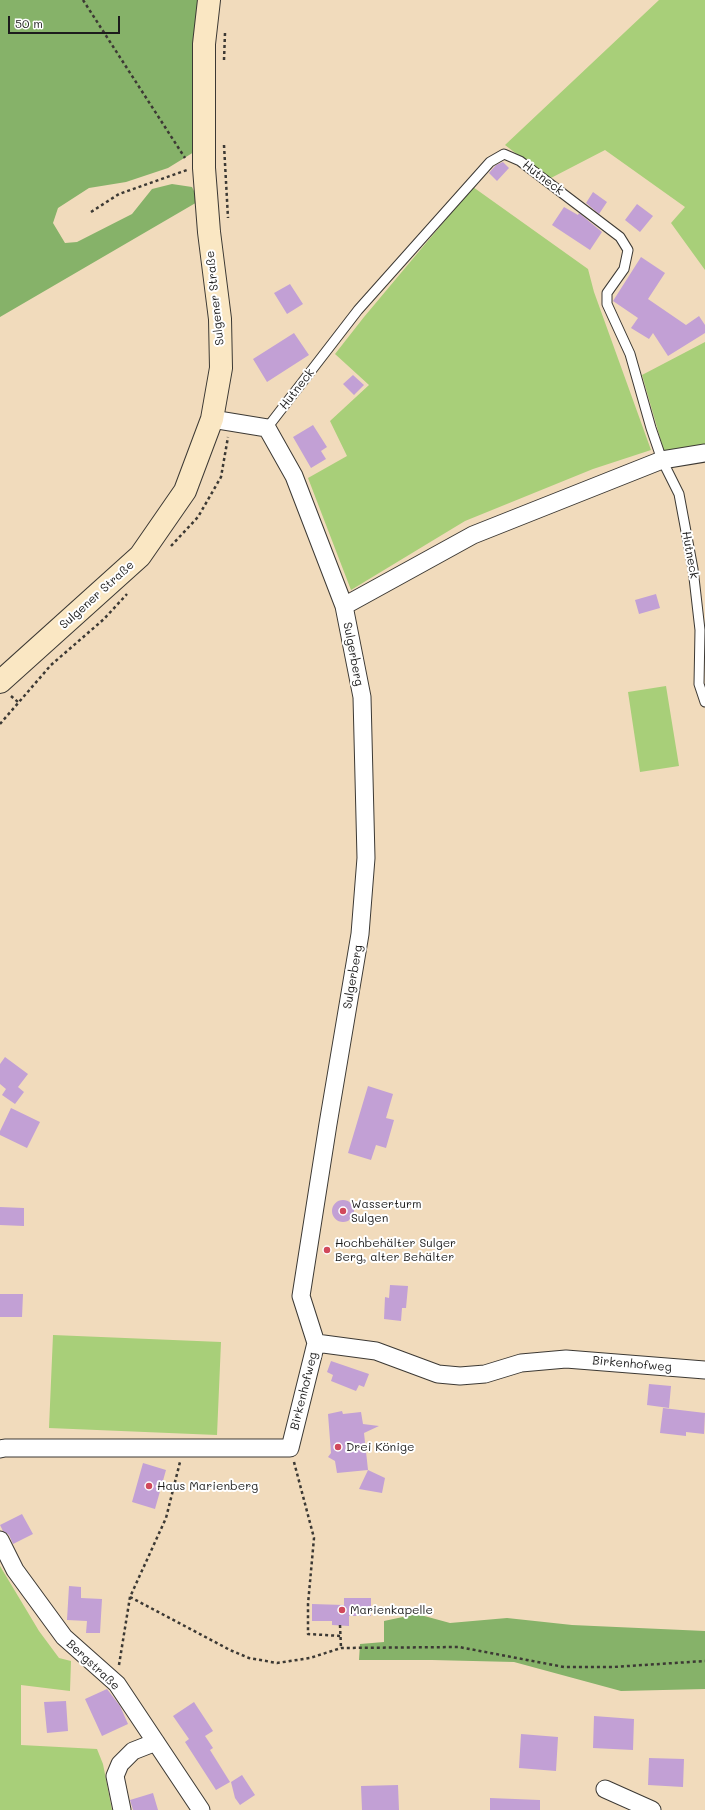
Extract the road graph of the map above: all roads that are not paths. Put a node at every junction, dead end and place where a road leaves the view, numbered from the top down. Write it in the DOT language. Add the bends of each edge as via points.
graph roads {
  1 [pos="208,0"];
  2 [pos="212,419"];
  3 [pos="267,428"];
  4 [pos="705,453"];
  5 [pos="662,460"];
  6 [pos="344,606"];
  7 [pos="0,682"];
  8 [pos="705,702"];
  9 [pos="316,1343"];
  10 [pos="705,1370"];
  11 [pos="0,1449"];
  12 [pos="0,1540"];
  13 [pos="156,1742"];
  14 [pos="605,1789"];
  15 [pos="122,1810"];
  16 [pos="201,1810"];
  17 [pos="652,1810"];
  1 -- 2 [label="main road, Sulgener Straße" via="204,44 204,168 220,319 221,368"];
  2 -- 3 [label="street"];
  2 -- 7 [label="main road, Sulgener Straße" via="185,491 140,556"];
  3 -- 5 [label="lane, Hutneck" via="358,310 490,162 504,154 520,161 614,232 628,250 624,269 607,293 607,304 630,354"];
  3 -- 6 [label="street" via="294,476"];
  4 -- 5 [label="street"];
  5 -- 6 [label="street" via="473,535"];
  5 -- 8 [label="lane, Hutneck" via="679,494 693,569 700,630 699,684"];
  6 -- 9 [label="street, Sulgerberg" via="362,698 366,858 360,934 301,1296"];
  9 -- 10 [label="street, Birkenhofweg" via="376,1351 438,1374 460,1376 485,1374 521,1363 566,1359"];
  9 -- 11 [label="street, Birkenhofweg" via="290,1448"];
  12 -- 13 [label="street, Bergstraße" via="15,1570 64,1637 117,1684"];
  13 -- 15 [label="street" via="133,1751 120,1764 115,1776"];
  13 -- 16 [label="street, Bergstraße"];
  14 -- 17 [label="street"];
}
